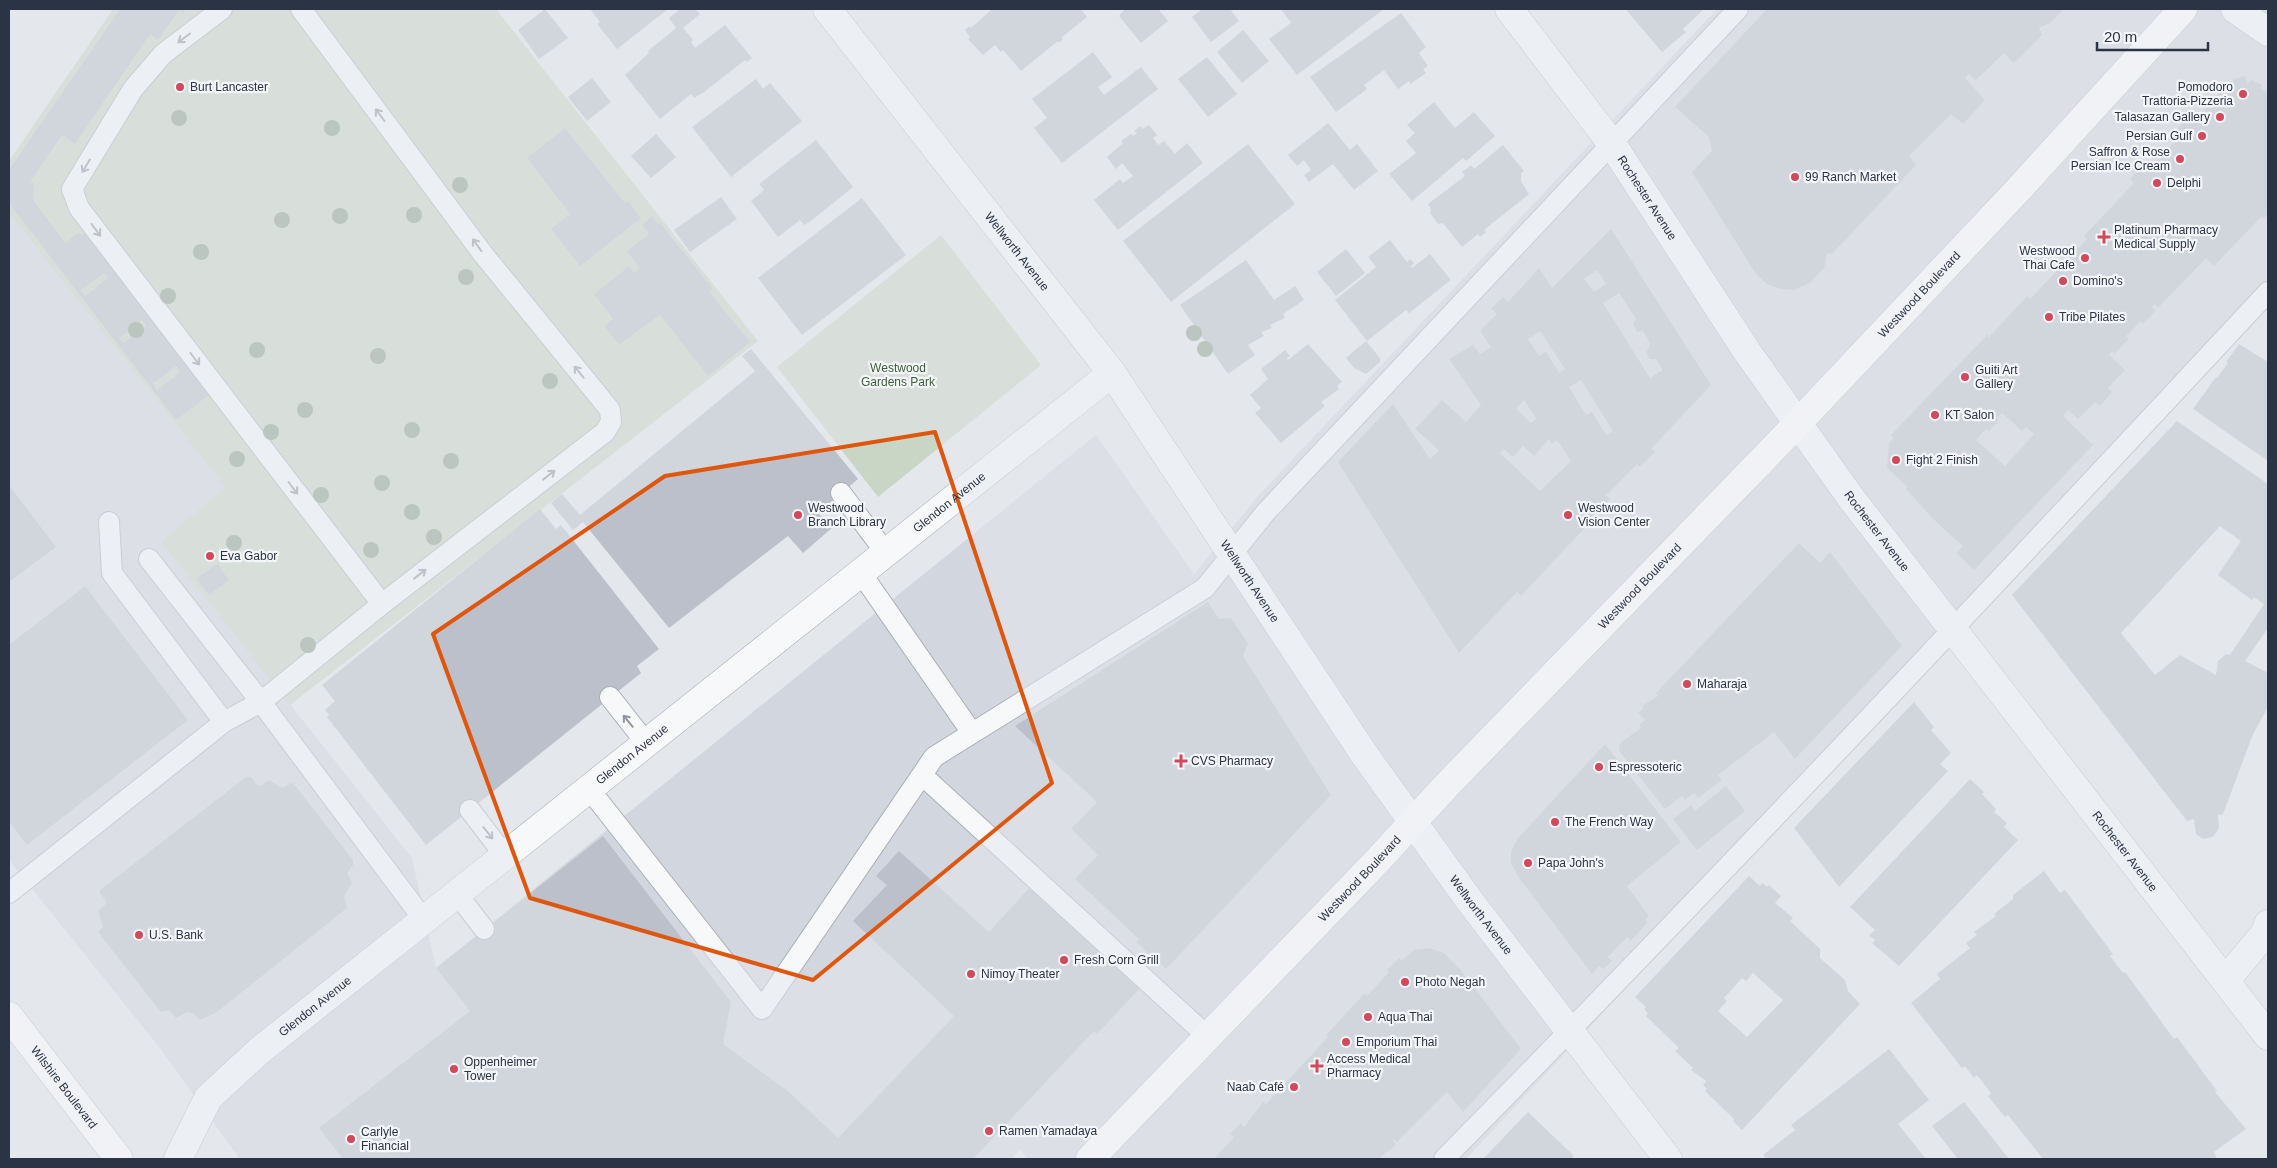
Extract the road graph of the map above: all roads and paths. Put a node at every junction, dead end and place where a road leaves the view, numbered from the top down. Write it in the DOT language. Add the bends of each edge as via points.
graph roads {
  1 [pos="222,9"];
  2 [pos="301,9"];
  3 [pos="827,9"];
  4 [pos="1509,9"];
  5 [pos="1738,9"];
  6 [pos="2183,9"];
  7 [pos="2235,9"];
  8 [pos="2268,32"];
  9 [pos="1612,144"];
  10 [pos="2268,292"];
  11 [pos="1112,373"];
  12 [pos="1797,424"];
  13 [pos="841,493"];
  14 [pos="109,522"];
  15 [pos="886,553"];
  16 [pos="1231,555"];
  17 [pos="149,559"];
  18 [pos="860,574"];
  19 [pos="382,604"];
  20 [pos="1952,630"];
  21 [pos="610,697"];
  22 [pos="261,702"];
  23 [pos="224,722"];
  24 [pos="972,733"];
  25 [pos="647,744"];
  26 [pos="922,775"];
  27 [pos="590,790"];
  28 [pos="470,810"];
  29 [pos="1413,822"];
  30 [pos="506,856"];
  31 [pos="9,893"];
  32 [pos="457,894"];
  33 [pos="424,920"];
  34 [pos="2268,924"];
  35 [pos="484,929"];
  36 [pos="2226,980"];
  37 [pos="9,1016"];
  38 [pos="1570,1031"];
  39 [pos="1207,1036"];
  40 [pos="2268,1036"];
  41 [pos="119,1159"];
  42 [pos="178,1159"];
  43 [pos="1090,1159"];
  44 [pos="1444,1159"];
  45 [pos="1668,1159"];
  1 -- 19 [label="lane, one-way" via="162,54 133,89 72,188 74,198"];
  19 -- 2 [label="lane, one-way" via="605,432 611,416 610,410 483,254"];
  3 -- 11 [label="street, Wellworth Avenue"];
  4 -- 9 [label="street, Rochester Avenue"];
  5 -- 9 [label="lane"];
  6 -- 12 [label="main road, Westwood Boulevard"];
  7 -- 8 [label="street"];
  9 -- 12 [label="street, Rochester Avenue"];
  9 -- 16 [label="lane" via="1265,513"];
  10 -- 20 [label="lane"];
  11 -- 15 [label="street, Glendon Avenue"];
  11 -- 16 [label="street, Wellworth Avenue"];
  12 -- 20 [label="street, Rochester Avenue"];
  12 -- 29 [label="main road, Westwood Boulevard"];
  13 -- 15 [label="lane"];
  14 -- 23 [label="lane" via="112,572"];
  15 -- 18 [label="street, Glendon Avenue"];
  16 -- 24 [label="lane" via="1205,588"];
  16 -- 29 [label="street, Wellworth Avenue"];
  17 -- 22 [label="lane"];
  18 -- 24 [label="lane"];
  18 -- 25 [label="street, Glendon Avenue"];
  19 -- 22 [label="lane"];
  20 -- 36 [label="street, Rochester Avenue"];
  20 -- 38 [label="lane"];
  25 -- 21 [label="lane, one-way"];
  22 -- 23 [label="lane"];
  22 -- 33 [label="lane"];
  23 -- 31 [label="lane"];
  24 -- 26 [label="lane" via="934,757"];
  25 -- 27 [label="street, Glendon Avenue"];
  26 -- 27 [label="lane" via="762,1008"];
  26 -- 39 [label="lane"];
  27 -- 30 [label="street, Glendon Avenue"];
  28 -- 30 [label="lane, one-way"];
  29 -- 38 [label="street, Wellworth Avenue"];
  29 -- 39 [label="main road, Westwood Boulevard"];
  30 -- 32 [label="street, Glendon Avenue"];
  32 -- 33 [label="street, Glendon Avenue"];
  32 -- 35 [label="lane"];
  33 -- 42 [label="street, Glendon Avenue" via="259,1051 208,1098"];
  34 -- 36 [label="street"];
  36 -- 40 [label="street, Rochester Avenue"];
  37 -- 41 [label="main road, Wilshire Boulevard"];
  38 -- 44 [label="lane"];
  38 -- 45 [label="street, Wellworth Avenue"];
  39 -- 43 [label="main road, Westwood Boulevard"];
}
